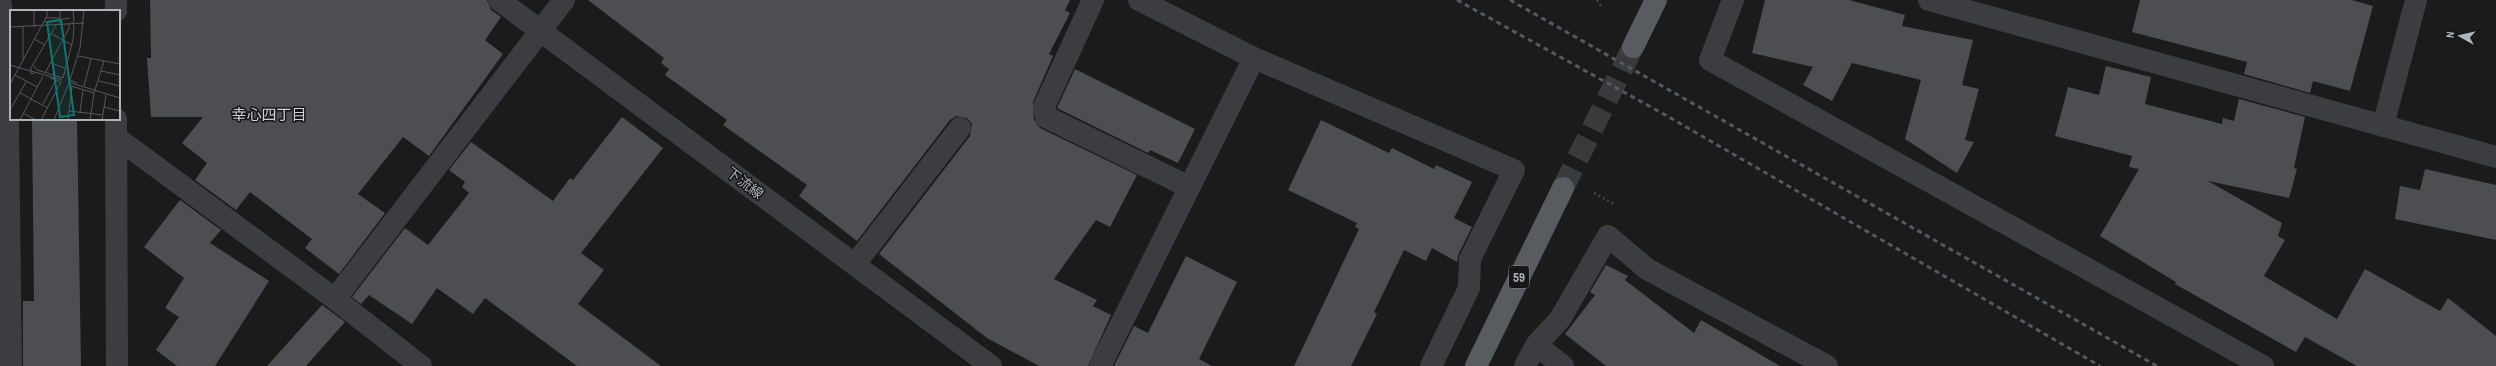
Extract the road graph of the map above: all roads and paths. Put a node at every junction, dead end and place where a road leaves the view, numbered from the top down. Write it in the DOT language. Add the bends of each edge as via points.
graph roads {
  1 [pos="0,0"];
  2 [pos="499,0"];
  3 [pos="564,0"];
  4 [pos="1092,0"];
  5 [pos="1139,0"];
  6 [pos="1597,0"];
  7 [pos="1656,0"];
  8 [pos="1733,0"];
  9 [pos="1929,0"];
  10 [pos="2416,0"];
  11 [pos="1600,6"];
  12 [pos="5,30"];
  13 [pos="542,31"];
  14 [pos="1633,46"];
  15 [pos="1254,58"];
  16 [pos="2383,126"];
  17 [pos="116,128"];
  18 [pos="960,128"];
  19 [pos="2496,157"];
  20 [pos="1189,187"];
  21 [pos="1563,188"];
  22 [pos="855,264"];
  23 [pos="335,299"];
  24 [pos="1536,345"];
  25 [pos="11,366"];
  26 [pos="117,366"];
  27 [pos="421,366"];
  28 [pos="991,366"];
  29 [pos="1100,366"];
  30 [pos="1431,366"];
  31 [pos="1476,366"];
  32 [pos="1525,366"];
  33 [pos="1562,366"];
  34 [pos="1827,366"];
  35 [pos="2263,366"];
  1 -- 12 [label="street"];
  2 -- 13 [label="street, 下流線"];
  3 -- 13 [label="street"];
  4 -- 20 [label="street" via="1044,107 1046,117"];
  5 -- 15 [label="street"];
  6 -- 11 [label="path"];
  7 -- 14 [label="main road"];
  8 -- 35 [label="street" via="1710,60"];
  9 -- 16 [label="street"];
  10 -- 16 [label="street"];
  12 -- 25 [label="street"];
  13 -- 22 [label="street, 下流線"];
  13 -- 23 [label="street"];
  15 -- 20 [label="street"];
  15 -- 30 [label="street" via="1514,170 1470,259 1469,288"];
  16 -- 19 [label="street"];
  17 -- 23 [label="street"];
  17 -- 26 [label="street"];
  18 -- 22 [label="street"];
  20 -- 29 [label="street"];
  21 -- 31 [label="main road, 59"];
  22 -- 28 [label="street, 下流線"];
  23 -- 27 [label="street"];
  24 -- 32 [label="street"];
  24 -- 33 [label="street"];
  24 -- 34 [label="street" via="1560,319 1608,236 1646,269"];
}
